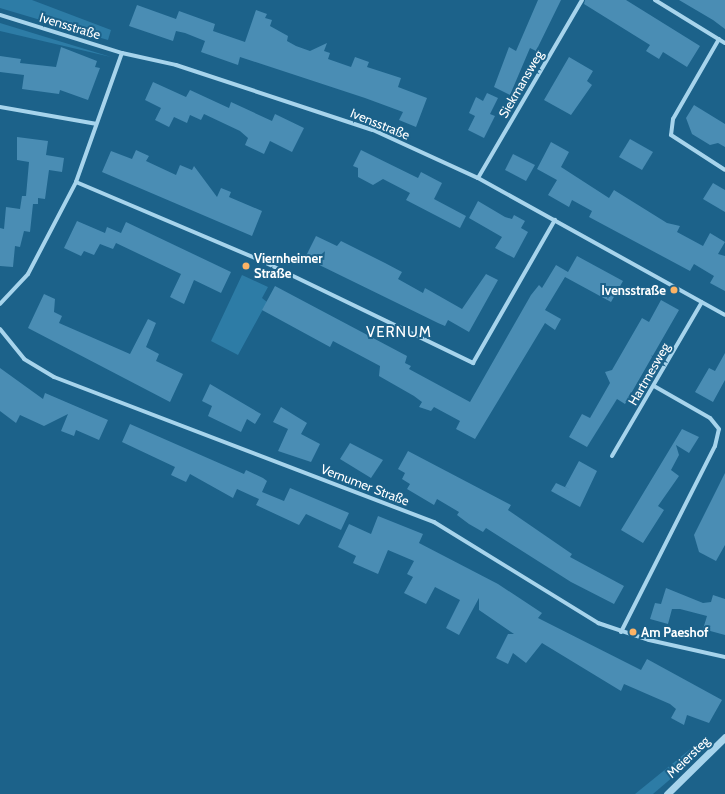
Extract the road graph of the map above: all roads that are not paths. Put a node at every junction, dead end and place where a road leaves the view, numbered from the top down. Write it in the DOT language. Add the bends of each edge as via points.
graph roads {
  1 [pos="582,0"];
  2 [pos="655,0"];
  3 [pos="0,15"];
  4 [pos="719,39"];
  5 [pos="725,43"];
  6 [pos="122,53"];
  7 [pos="0,107"];
  8 [pos="96,124"];
  9 [pos="725,170"];
  10 [pos="478,178"];
  11 [pos="76,182"];
  12 [pos="555,220"];
  13 [pos="702,302"];
  14 [pos="0,304"];
  15 [pos="725,315"];
  16 [pos="0,329"];
  17 [pos="654,386"];
  18 [pos="612,456"];
  19 [pos="621,632"];
  20 [pos="725,657"];
  21 [pos="725,737"];
  22 [pos="667,794"];
  1 -- 10 [label="street, Siekmansweg"];
  2 -- 4 [label="street"];
  3 -- 6 [label="street, Ivensstraße"];
  4 -- 5 [label="street"];
  4 -- 9 [label="street" via="673,118 672,135"];
  6 -- 8 [label="street"];
  6 -- 10 [label="street, Ivensstraße" via="176,65 374,130"];
  7 -- 8 [label="street"];
  8 -- 11 [label="street"];
  10 -- 12 [label="street, Ivensstraße"];
  11 -- 12 [label="street" via="265,263 473,363"];
  11 -- 14 [label="street" via="28,274"];
  12 -- 13 [label="street, Ivensstraße"];
  13 -- 15 [label="street, Ivensstraße"];
  13 -- 17 [label="street, Hartmesweg"];
  16 -- 19 [label="street, Vernumer Straße" via="24,359 54,377 434,522 559,602"];
  17 -- 18 [label="street, Hartmesweg"];
  17 -- 19 [label="street" via="710,418 719,428 715,446"];
  19 -- 20 [label="street, Vernumer Straße"];
  21 -- 22 [label="street, Meiersteg"];
}
